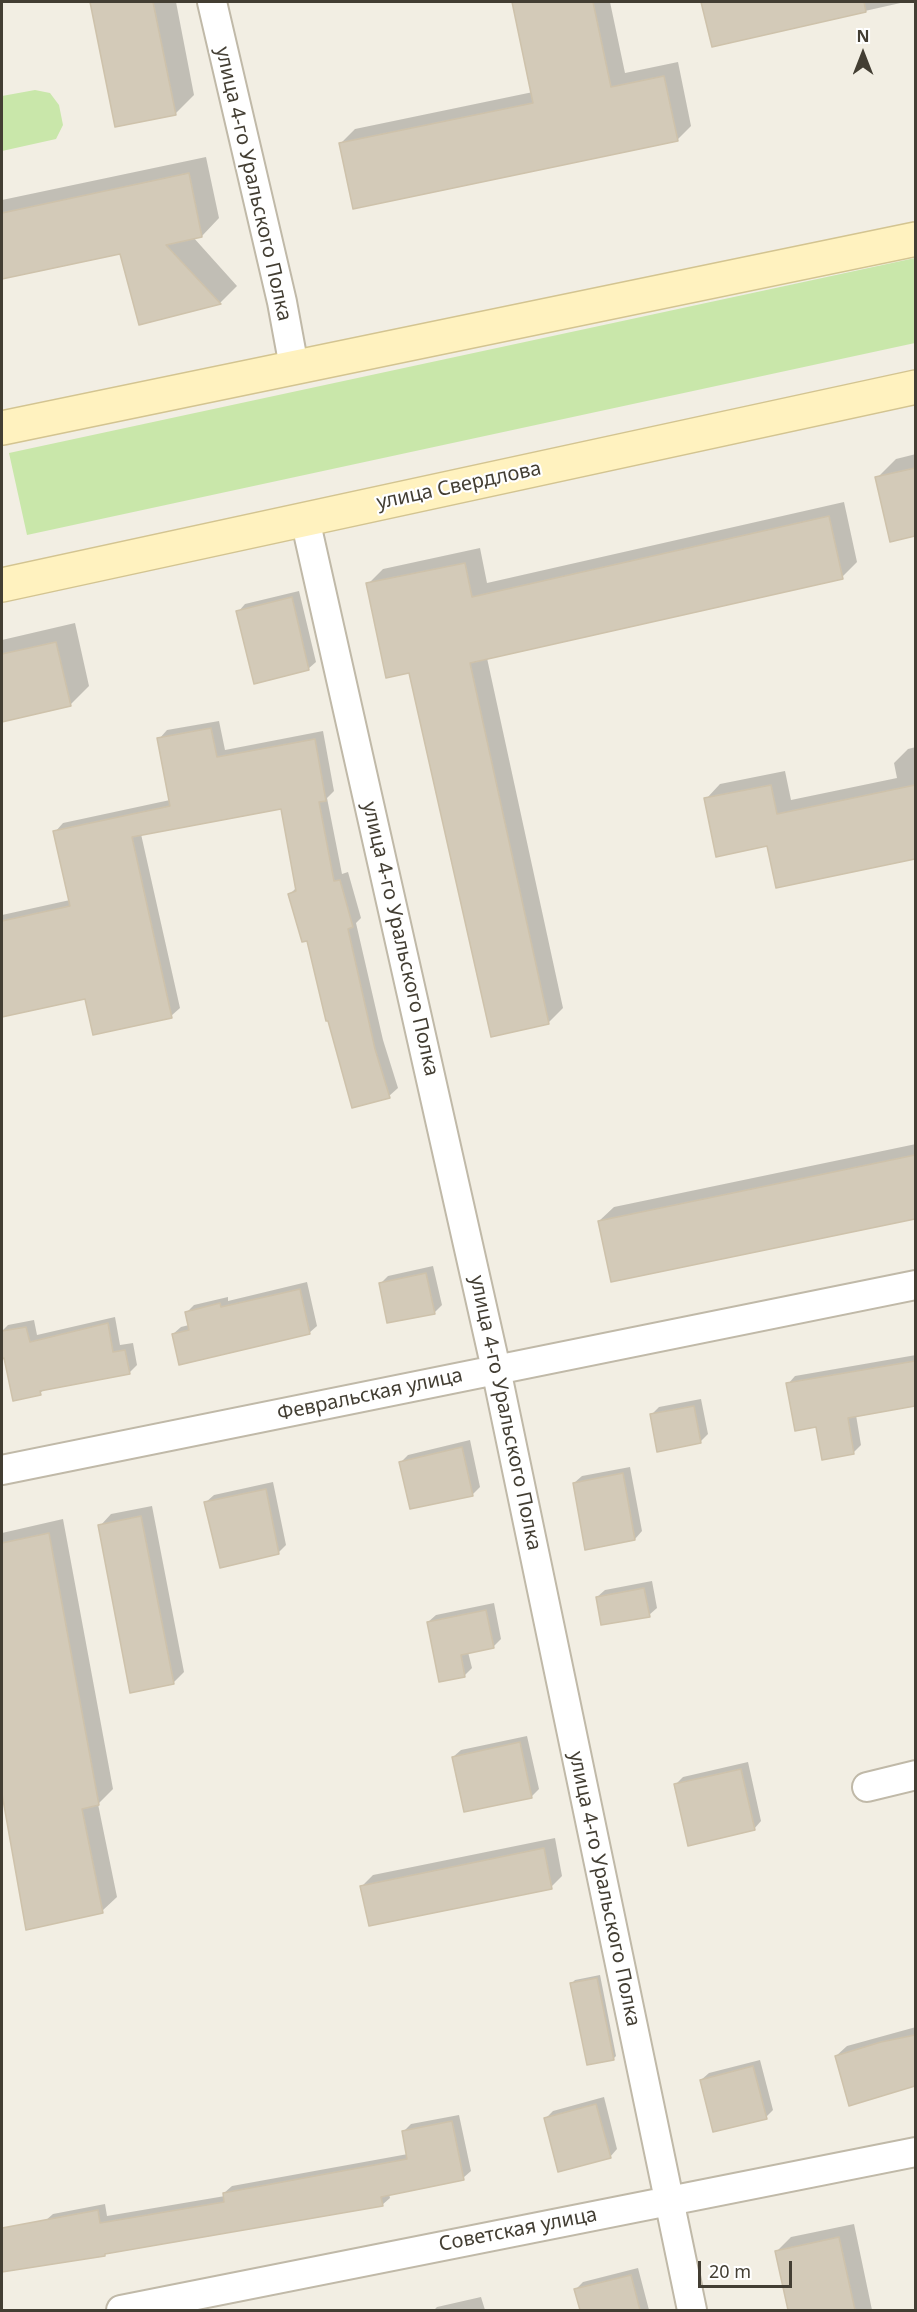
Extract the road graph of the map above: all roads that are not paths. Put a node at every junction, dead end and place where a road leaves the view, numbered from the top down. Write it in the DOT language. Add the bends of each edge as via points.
graph roads {
  1 [pos="212,2"];
  2 [pos="915,239"];
  3 [pos="294,367"];
  4 [pos="915,387"];
  5 [pos="2,428"];
  6 [pos="305,519"];
  7 [pos="2,585"];
  8 [pos="915,1285"];
  9 [pos="496,1369"];
  10 [pos="2,1470"];
  11 [pos="915,1775"];
  12 [pos="867,1787"];
  13 [pos="915,2152"];
  14 [pos="669,2200"];
  15 [pos="121,2310"];
  16 [pos="692,2310"];
  1 -- 3 [label="street, улица 4-го Уральского Полка"];
  2 -- 3 [label="main road"];
  3 -- 5 [label="main road"];
  4 -- 6 [label="main road, улица Свердлова"];
  6 -- 7 [label="main road, улица Свердлова"];
  6 -- 9 [label="street, улица 4-го Уральского Полка"];
  8 -- 9 [label="street, Февральская улица"];
  9 -- 10 [label="street, Февральская улица"];
  9 -- 14 [label="street, улица 4-го Уральского Полка"];
  11 -- 12 [label="street"];
  13 -- 14 [label="street, Советская улица"];
  14 -- 15 [label="street, Советская улица"];
  14 -- 16 [label="street, улица 4-го Уральского Полка"];
}
